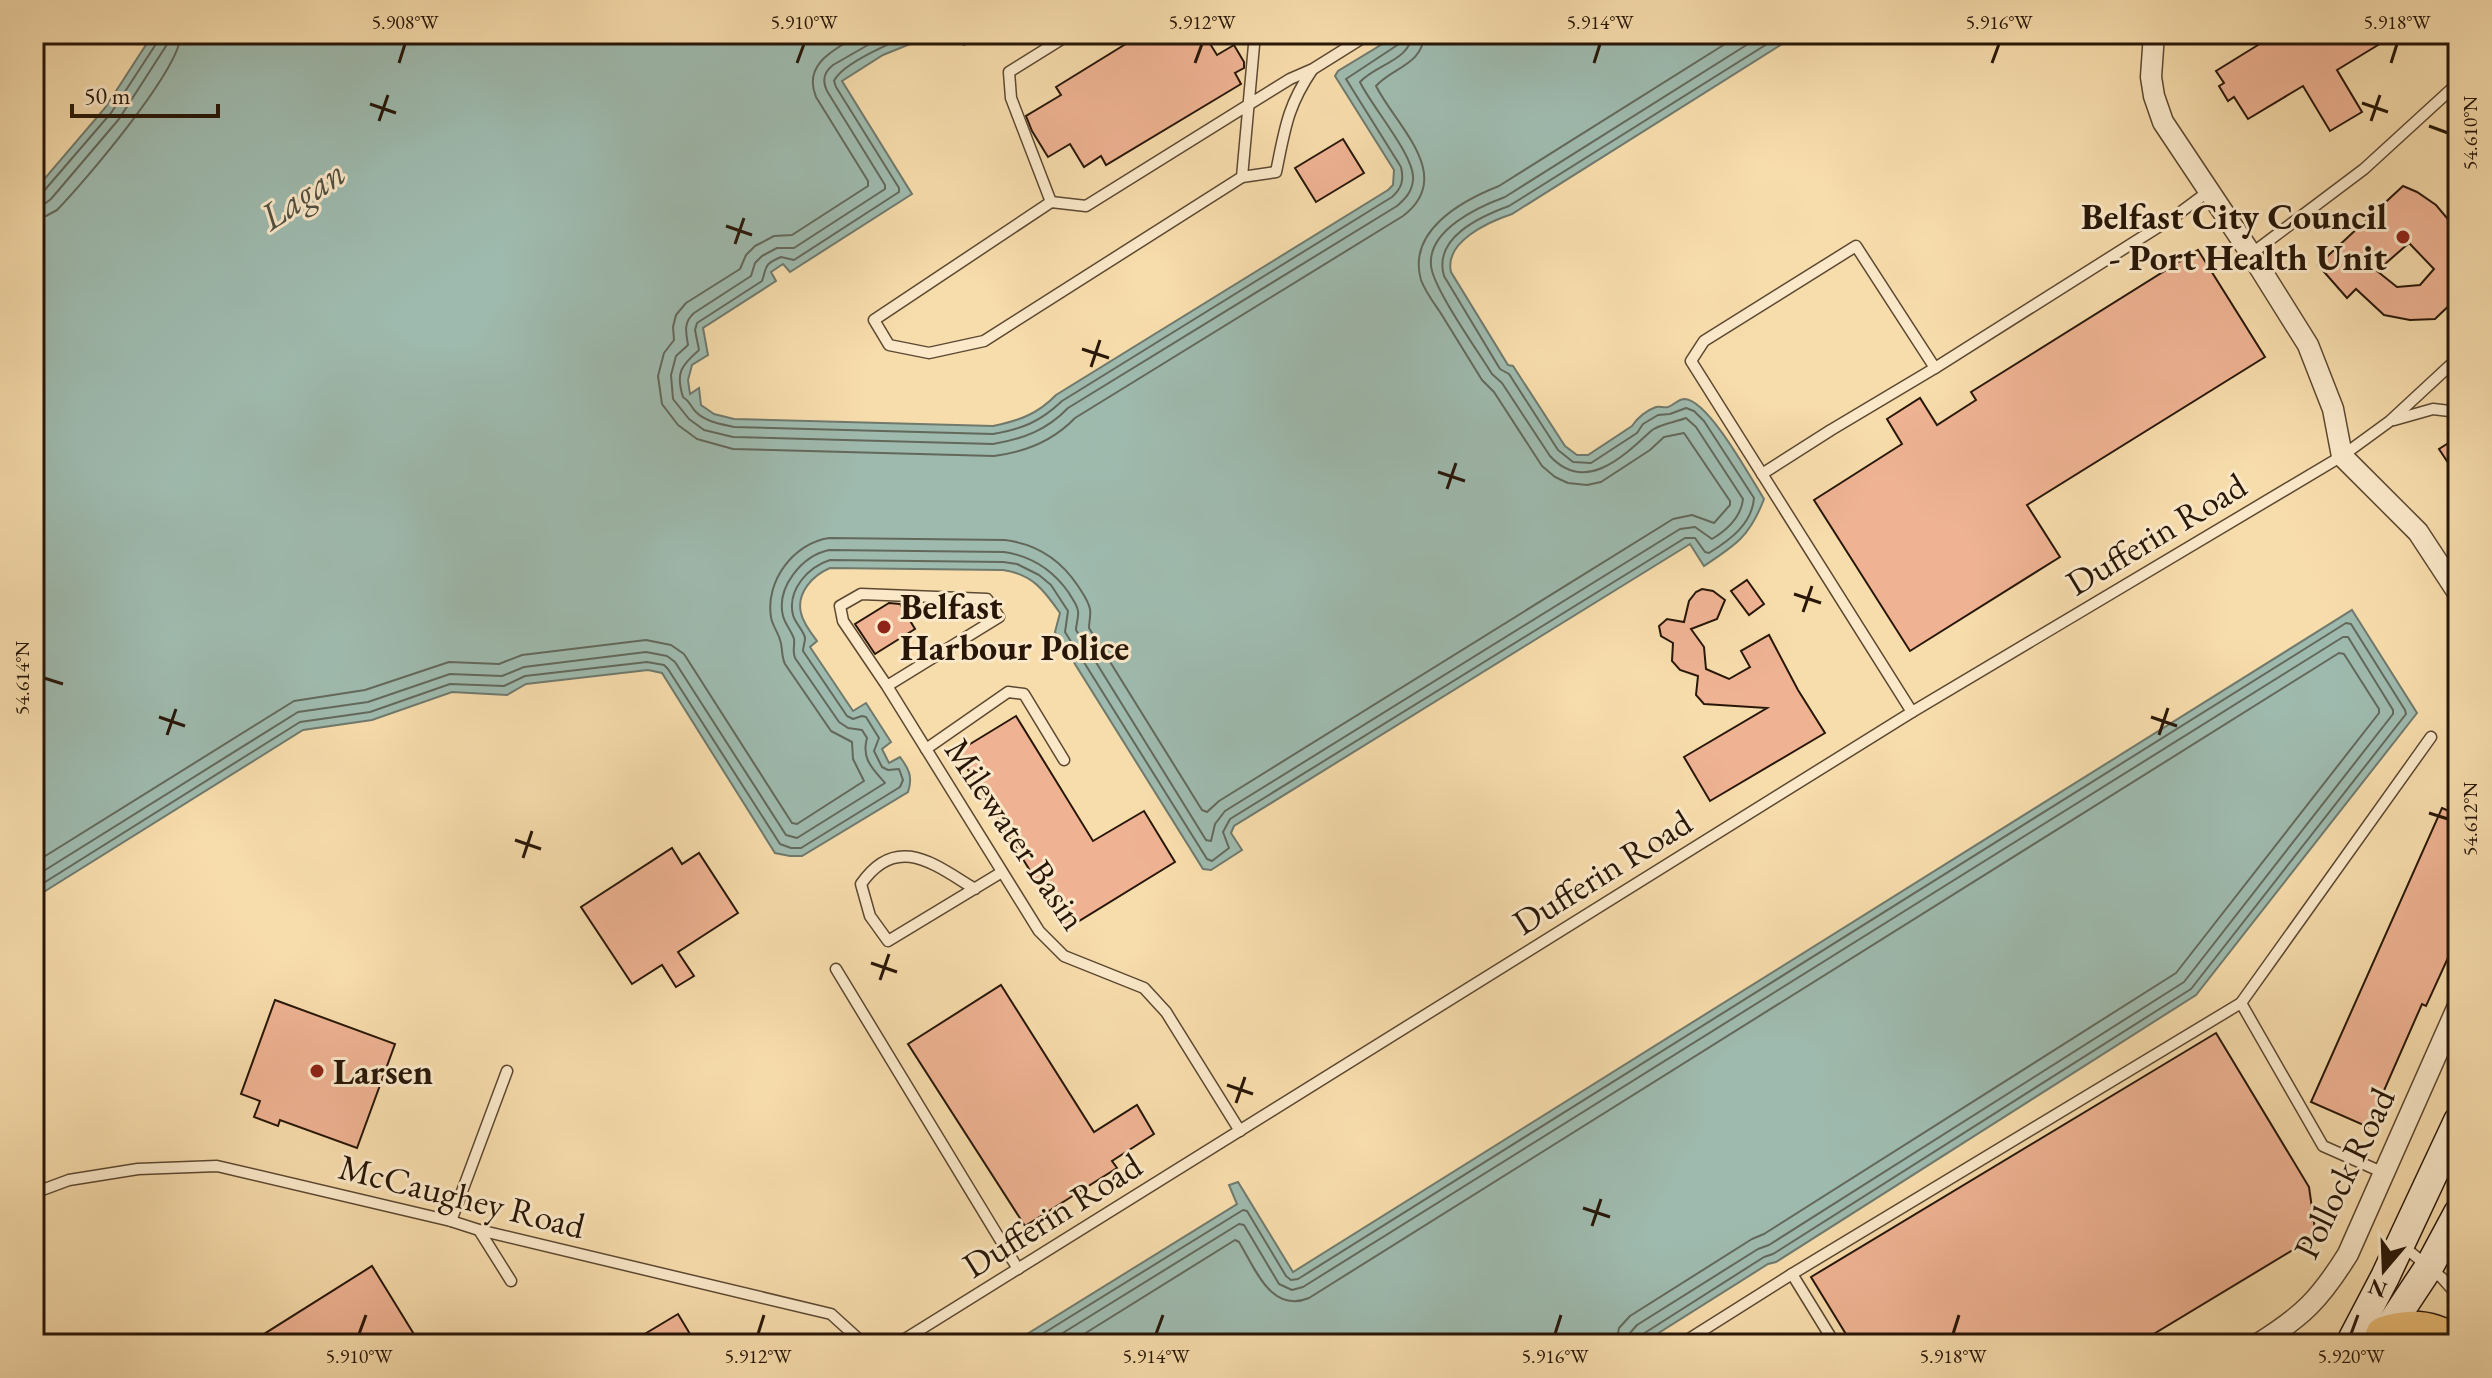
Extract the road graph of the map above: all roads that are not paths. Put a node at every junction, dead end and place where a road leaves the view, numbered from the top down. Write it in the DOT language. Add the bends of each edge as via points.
graph roads {
  1 [pos="1070,34"];
  2 [pos="1255,34"];
  3 [pos="1369,34"];
  4 [pos="2154,34"];
  5 [pos="1313,69"];
  6 [pos="2458,83"];
  7 [pos="1247,107"];
  8 [pos="1242,177"];
  9 [pos="2209,191"];
  10 [pos="1051,202"];
  11 [pos="2251,254"];
  12 [pos="2458,358"];
  13 [pos="1935,368"];
  14 [pos="2458,412"];
  15 [pos="2390,421"];
  16 [pos="2342,456"];
  17 [pos="1762,474"];
  18 [pos="2458,593"];
  19 [pos="887,686"];
  20 [pos="1912,712"];
  21 [pos="2431,737"];
  22 [pos="926,749"];
  23 [pos="1064,760"];
  24 [pos="1002,872"];
  25 [pos="975,889"];
  26 [pos="836,969"];
  27 [pos="2241,1003"];
  28 [pos="2458,1006"];
  29 [pos="507,1071"];
  30 [pos="2458,1121"];
  31 [pos="1240,1131"];
  32 [pos="2384,1173"];
  33 [pos="34,1193"];
  34 [pos="2458,1213"];
  35 [pos="451,1221"];
  36 [pos="479,1230"];
  37 [pos="2400,1244"];
  38 [pos="2429,1267"];
  39 [pos="1018,1269"];
  40 [pos="1792,1274"];
  41 [pos="511,1281"];
  42 [pos="2458,1296"];
  43 [pos="2369,1341"];
  44 [pos="864,1344"];
  45 [pos="897,1344"];
  46 [pos="1681,1344"];
  47 [pos="1835,1344"];
  48 [pos="2258,1344"];
  49 [pos="2455,1344"];
  1 -- 10 [label="lane" via="1009,72 1011,98"];
  2 -- 7 [label="lane"];
  3 -- 5 [label="lane"];
  4 -- 9 [label="street" via="2154,96 2163,122"];
  5 -- 7 [label="lane"];
  5 -- 8 [label="lane" via="1288,115 1276,172"];
  6 -- 11 [label="lane" via="2364,169"];
  7 -- 8 [label="lane"];
  7 -- 10 [label="lane" via="1086,206"];
  8 -- 10 [label="lane" via="984,341 929,353 889,345 874,320"];
  9 -- 11 [label="street"];
  9 -- 13 [label="lane"];
  11 -- 16 [label="street" via="2308,345 2333,409"];
  12 -- 15 [label="lane"];
  13 -- 17 [label="lane"];
  13 -- 17 [label="lane" via="1856,246 1704,341 1691,361"];
  14 -- 15 [label="lane" via="2433,409"];
  15 -- 16 [label="lane, Dufferin Road"];
  16 -- 18 [label="street" via="2418,532"];
  16 -- 20 [label="lane, Dufferin Road"];
  17 -- 20 [label="lane"];
  19 -- 19 [label="lane, Milewater Basin" via="999,617 987,599 861,594 840,606 843,621"];
  19 -- 22 [label="lane, Milewater Basin"];
  20 -- 31 [label="lane, Dufferin Road"];
  21 -- 27 [label="lane"];
  22 -- 23 [label="lane" via="1008,692 1024,694"];
  22 -- 24 [label="lane, Milewater Basin"];
  24 -- 25 [label="lane"];
  24 -- 31 [label="lane, Milewater Basin" via="1039,931 1064,956 1144,988 1166,1012"];
  25 -- 25 [label="lane" via="888,941 870,916 861,884 887,861 906,855 932,862"];
  26 -- 39 [label="lane"];
  27 -- 32 [label="lane" via="2323,1146"];
  27 -- 40 [label="lane"];
  28 -- 32 [label="street, Pollock Road"];
  29 -- 35 [label="lane"];
  30 -- 37 [label="street"];
  31 -- 39 [label="lane, Dufferin Road"];
  32 -- 48 [label="street, Pollock Road" via="2348,1254 2327,1287 2305,1311"];
  33 -- 35 [label="lane, McCaughey Road" via="69,1180 138,1169 217,1166"];
  34 -- 38 [label="street"];
  35 -- 36 [label="lane, McCaughey Road"];
  36 -- 41 [label="lane"];
  36 -- 44 [label="lane, McCaughey Road" via="831,1314"];
  37 -- 38 [label="lane"];
  37 -- 43 [label="street"];
  38 -- 42 [label="lane"];
  38 -- 43 [label="street"];
  39 -- 45 [label="lane, Dufferin Road"];
  40 -- 46 [label="lane"];
  40 -- 47 [label="lane"];
  43 -- 49 [label="highway" via="2399,1330 2429,1330"];
}
